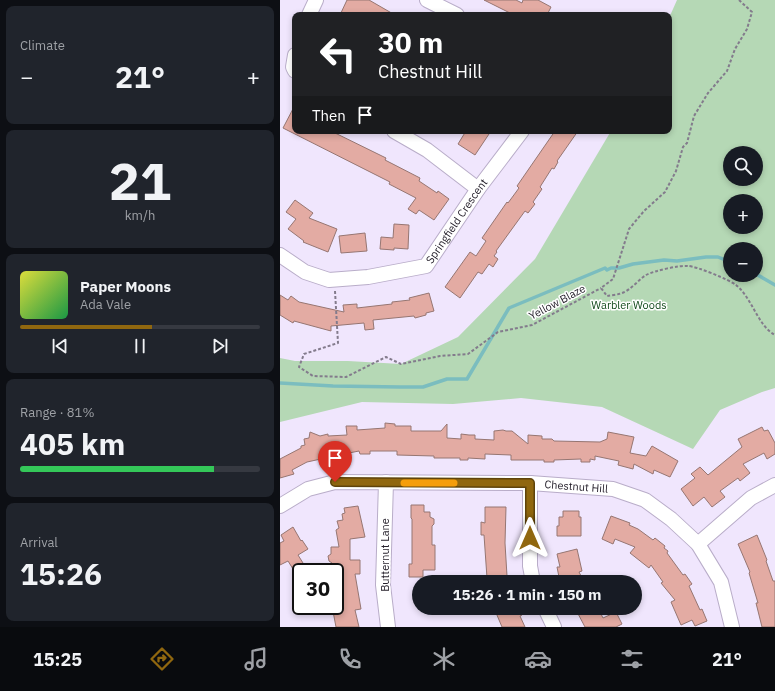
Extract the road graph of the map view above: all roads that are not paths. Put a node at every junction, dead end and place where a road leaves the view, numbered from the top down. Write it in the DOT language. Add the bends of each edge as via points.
graph roads {
  1 [pos="316,0"];
  2 [pos="427,0"];
  3 [pos="310,12"];
  4 [pos="451,12"];
  5 [pos="399,134"];
  6 [pos="520,134"];
  7 [pos="478,189"];
  8 [pos="280,255"];
  9 [pos="386,482"];
  10 [pos="530,483"];
  11 [pos="775,485"];
  12 [pos="280,506"];
  13 [pos="698,544"];
  14 [pos="532,575"];
  15 [pos="548,615"];
  16 [pos="388,627"];
  17 [pos="554,627"];
  18 [pos="732,627"];
  1 -- 3 [label="street"];
  2 -- 4 [label="street"];
  5 -- 7 [label="street" via="427,150"];
  6 -- 7 [label="street, Springfield Crescent"];
  7 -- 8 [label="street, Springfield Crescent" via="426,266 329,280 305,272"];
  9 -- 10 [label="street, Chestnut Hill"];
  9 -- 12 [label="street, Chestnut Hill" via="335,482 308,489"];
  9 -- 16 [label="street, Butternut Lane" via="383,585"];
  10 -- 13 [label="street, Chestnut Hill" via="613,489 646,500"];
  10 -- 14 [label="street"];
  11 -- 13 [label="street" via="751,498"];
  13 -- 18 [label="street, Chestnut Hill" via="720,582"];
  15 -- 17 [label="street"];
}
